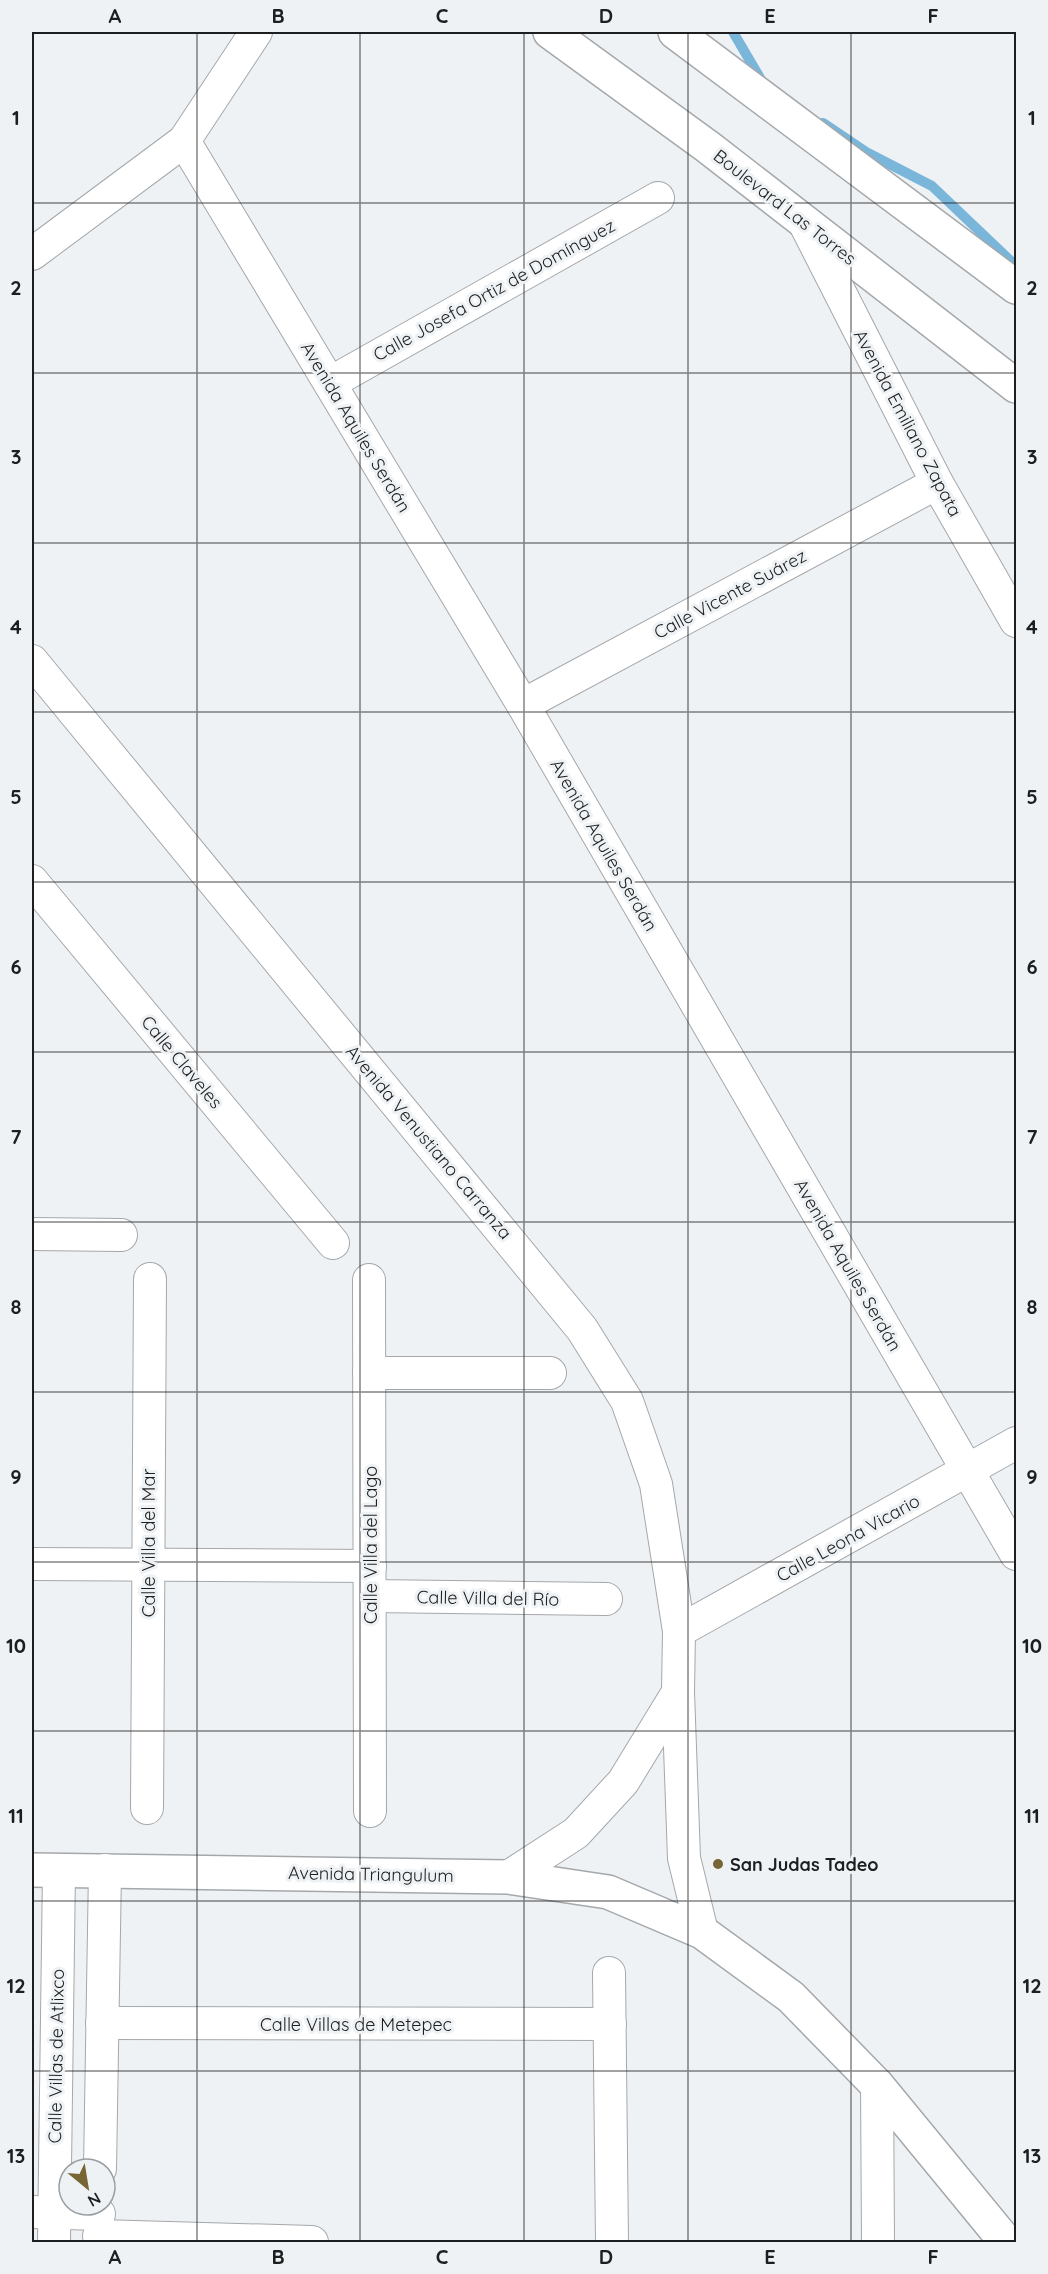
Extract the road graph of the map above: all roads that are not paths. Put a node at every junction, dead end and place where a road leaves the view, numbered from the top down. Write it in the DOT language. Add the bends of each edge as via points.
graph roads {
  1 [pos="256,32"];
  2 [pos="550,32"];
  3 [pos="675,32"];
  4 [pos="184,141"];
  5 [pos="658,198"];
  6 [pos="804,222"];
  7 [pos="32,254"];
  8 [pos="1017,287"];
  9 [pos="330,383"];
  10 [pos="1017,386"];
  11 [pos="937,483"];
  12 [pos="1017,621"];
  13 [pos="32,661"];
  14 [pos="523,705"];
  15 [pos="32,881"];
  16 [pos="32,1234"];
  17 [pos="121,1235"];
  18 [pos="333,1243"];
  19 [pos="150,1279"];
  20 [pos="369,1280"];
  21 [pos="369,1373"];
  22 [pos="550,1373"];
  23 [pos="1017,1443"];
  24 [pos="968,1472"];
  25 [pos="1017,1554"];
  26 [pos="32,1564"];
  27 [pos="148,1565"];
  28 [pos="370,1581"];
  29 [pos="606,1599"];
  30 [pos="679,1631"];
  31 [pos="678,1692"];
  32 [pos="147,1808"];
  33 [pos="370,1811"];
  34 [pos="45,1870"];
  35 [pos="105,1870"];
  36 [pos="508,1877"];
  37 [pos="702,1932"];
  38 [pos="609,1973"];
  39 [pos="102,2023"];
  40 [pos="610,2024"];
  41 [pos="877,2085"];
  42 [pos="100,2157"];
  43 [pos="47,2222"];
  44 [pos="99,2225"];
  45 [pos="312,2242"];
  46 [pos="612,2242"];
  47 [pos="878,2242"];
  48 [pos="1006,2242"];
  1 -- 4 [label="street"];
  2 -- 6 [label="main road, Boulevard Las Torres"];
  3 -- 8 [label="main road"];
  4 -- 7 [label="street"];
  4 -- 9 [label="street, Avenida Aquiles Serdán"];
  5 -- 9 [label="street, Calle Josefa Ortiz de Domínguez"];
  6 -- 10 [label="main road, Boulevard Las Torres"];
  6 -- 11 [label="street, Avenida Emiliano Zapata"];
  9 -- 14 [label="street, Avenida Aquiles Serdán"];
  11 -- 12 [label="street, Avenida Emiliano Zapata"];
  11 -- 14 [label="street, Calle Vicente Suárez"];
  13 -- 30 [label="street, Avenida Venustiano Carranza" via="582,1329 627,1401 656,1484"];
  14 -- 24 [label="street, Avenida Aquiles Serdán"];
  15 -- 18 [label="street, Calle Claveles"];
  16 -- 17 [label="street"];
  19 -- 27 [label="street, Calle Villa del Mar"];
  20 -- 21 [label="street, Calle Villa del Lago"];
  21 -- 22 [label="street"];
  21 -- 28 [label="street, Calle Villa del Lago"];
  23 -- 24 [label="street, Calle Leona Vicario"];
  24 -- 25 [label="street, Avenida Aquiles Serdán"];
  24 -- 30 [label="street, Calle Leona Vicario"];
  26 -- 27 [label="street, Calle Villa del Río"];
  27 -- 28 [label="street, Calle Villa del Río"];
  27 -- 32 [label="street, Calle Villa del Mar"];
  28 -- 29 [label="street, Calle Villa del Río"];
  28 -- 33 [label="street, Calle Villa del Lago"];
  30 -- 31 [label="street, Avenida Venustiano Carranza"];
  31 -- 36 [label="street" via="623,1782 576,1833"];
  31 -- 37 [label="street, Avenida Venustiano Carranza" via="684,1858"];
  34 -- 35 [label="main road, Avenida Triangulum"];
  34 -- 43 [label="street, Calle Villas de Atlixco"];
  35 -- 36 [label="main road, Avenida Triangulum"];
  35 -- 39 [label="street"];
  36 -- 37 [label="main road, Avenida Triangulum" via="608,1892"];
  37 -- 41 [label="main road" via="791,1997"];
  38 -- 40 [label="street"];
  39 -- 40 [label="street, Calle Villas de Metepec"];
  39 -- 42 [label="street"];
  40 -- 46 [label="street"];
  41 -- 47 [label="street"];
  41 -- 48 [label="main road"];
  43 -- 44 [label="street"];
  44 -- 45 [label="street"];
}
